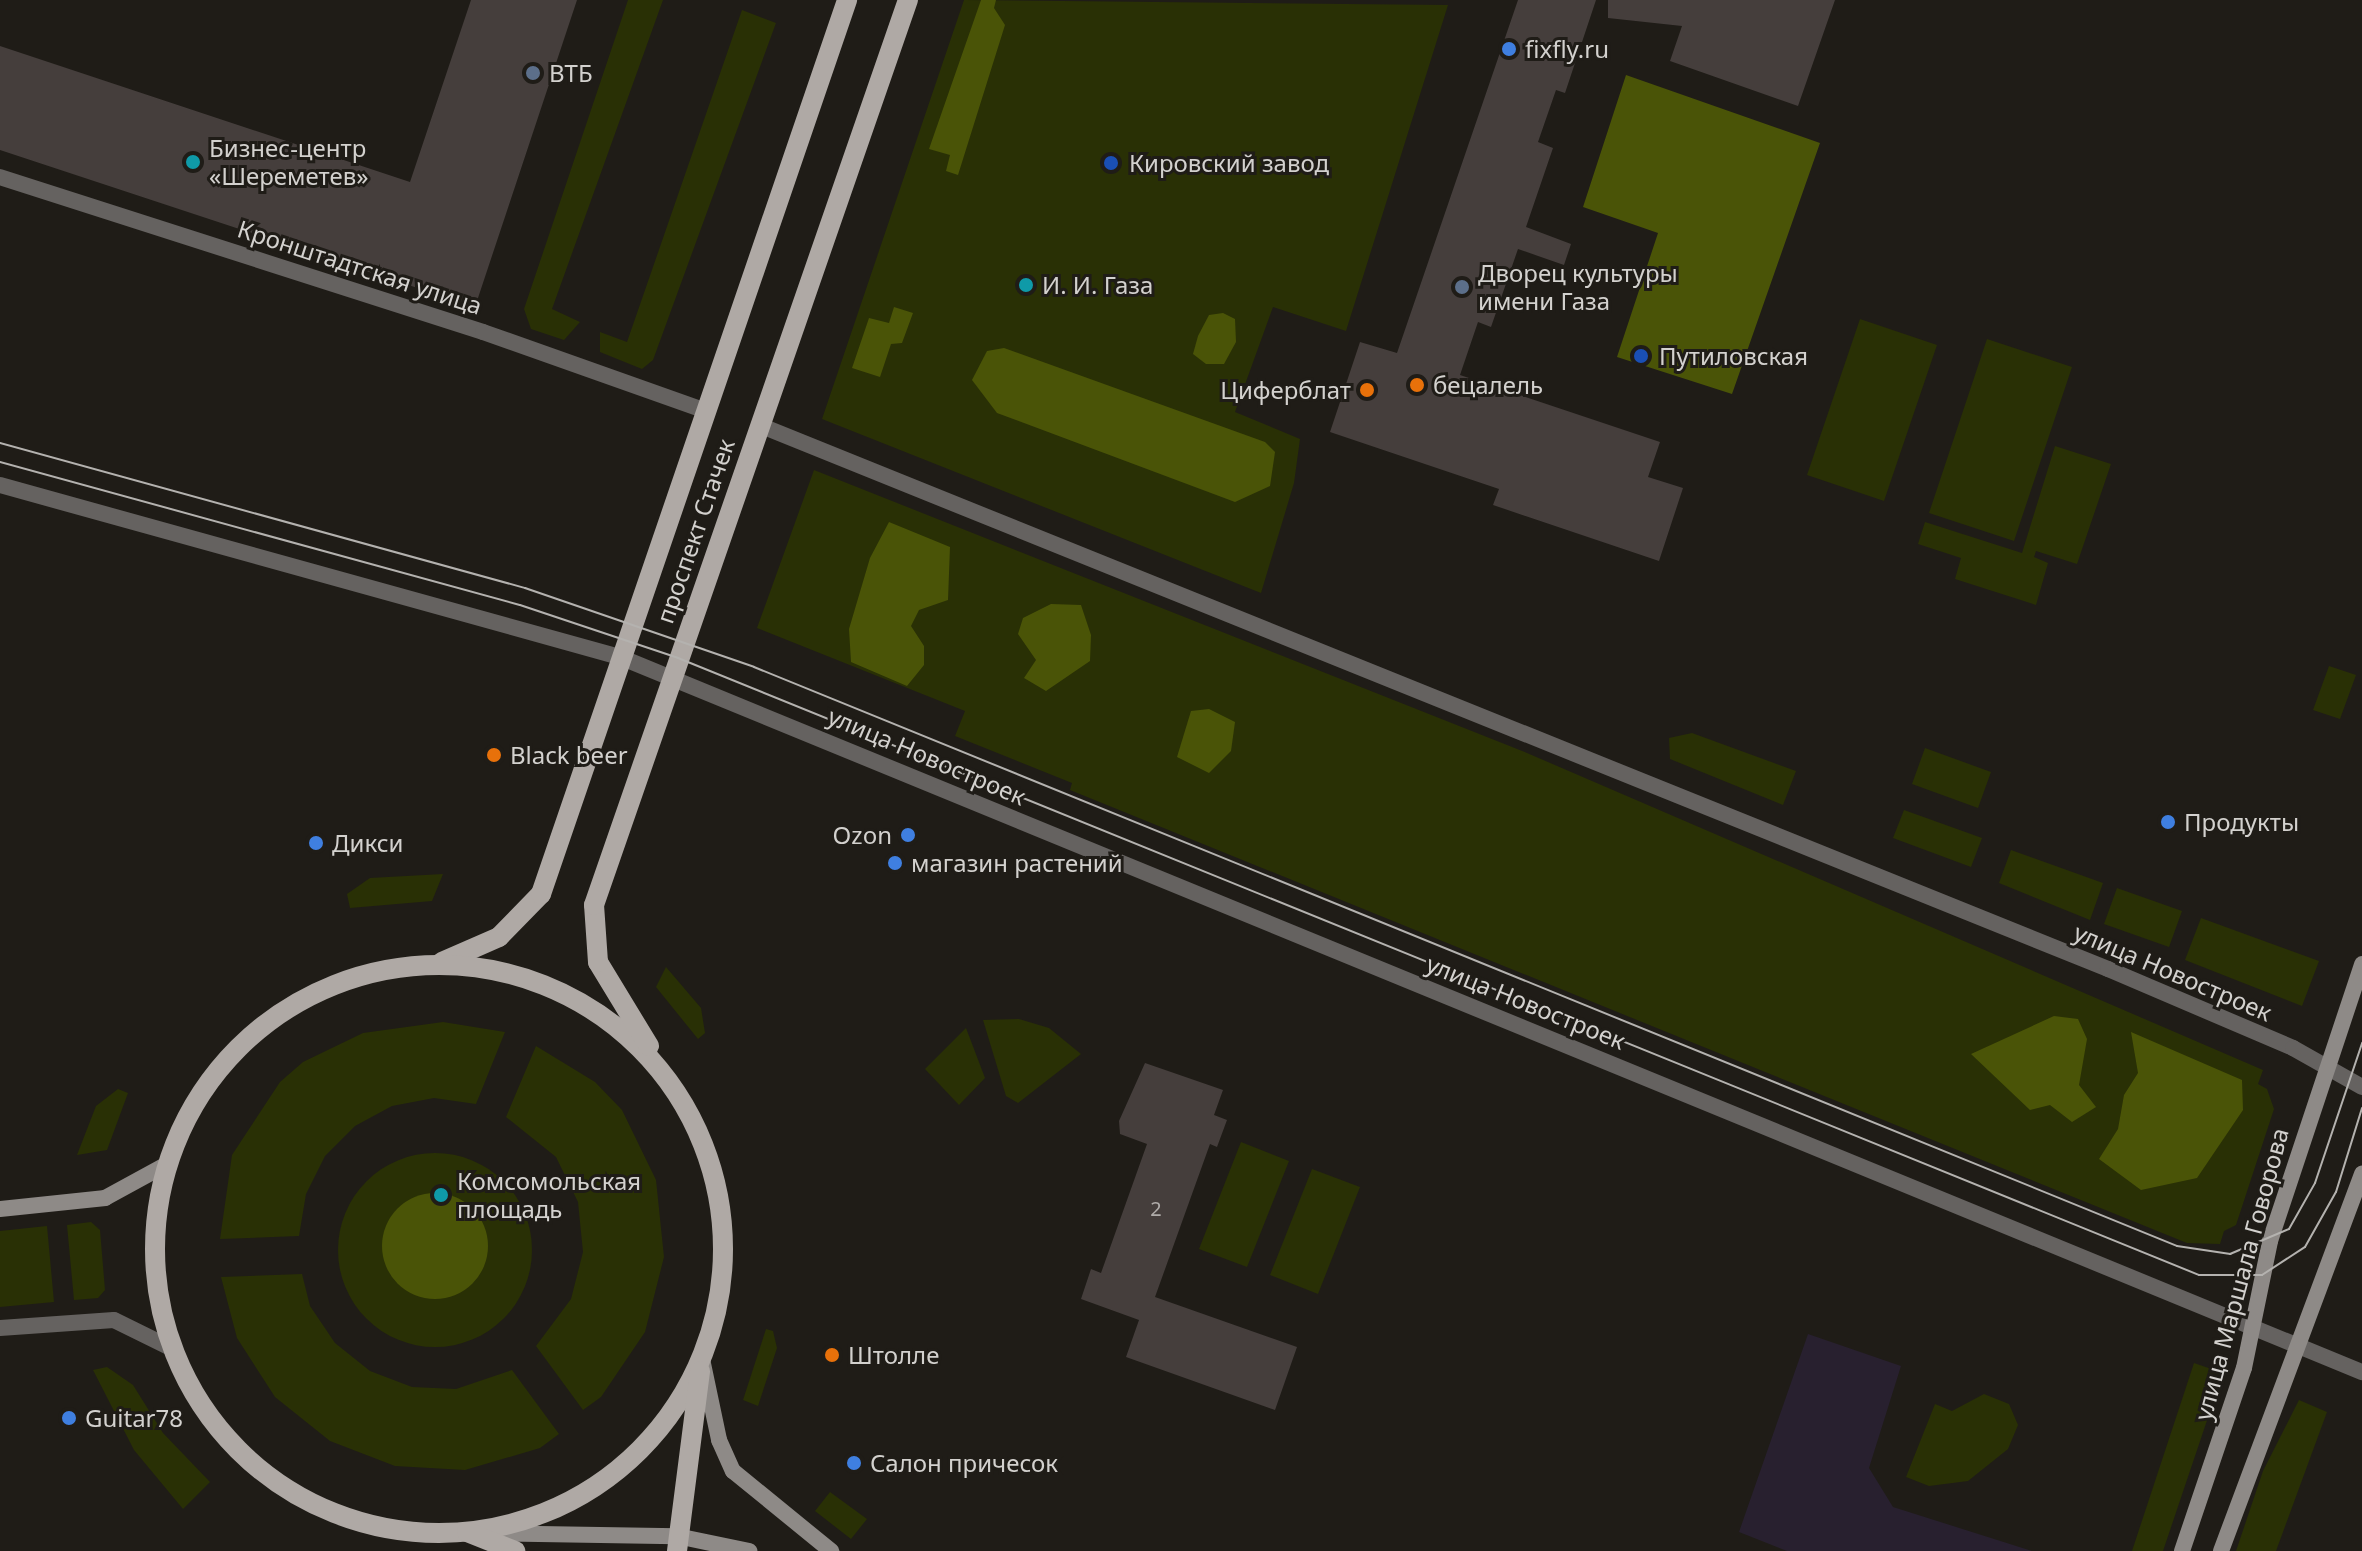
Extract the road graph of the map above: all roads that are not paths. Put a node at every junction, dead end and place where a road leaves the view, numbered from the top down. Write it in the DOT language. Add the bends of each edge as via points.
graph roads {
  1 [pos="847,0"];
  2 [pos="908,0"];
  3 [pos="0,177"];
  4 [pos="703,410"];
  5 [pos="759,425"];
  6 [pos="0,485"];
  7 [pos="620,657"];
  8 [pos="672,678"];
  9 [pos="2362,964"];
  10 [pos="434,965"];
  11 [pos="2326,1065"];
  12 [pos="661,1071"];
  13 [pos="2362,1087"];
  14 [pos="167,1164"];
  15 [pos="2362,1173"];
  16 [pos="0,1209"];
  17 [pos="2252,1324"];
  18 [pos="0,1328"];
  19 [pos="2297,1343"];
  20 [pos="171,1348"];
  21 [pos="702,1359"];
  22 [pos="2362,1372"];
  23 [pos="467,1532"];
  24 [pos="677,1544"];
  25 [pos="515,1551"];
  26 [pos="749,1551"];
  27 [pos="831,1551"];
  28 [pos="2182,1551"];
  29 [pos="2221,1551"];
  1 -- 4 [label="main road, проспект Стачек"];
  2 -- 5 [label="main road, проспект Стачек"];
  3 -- 4 [label="street, Кронштадтская улица" via="483,332"];
  4 -- 7 [label="main road, проспект Стачек"];
  5 -- 8 [label="main road, проспект Стачек"];
  5 -- 11 [label="street, улица Новостроек" via="2108,969"];
  6 -- 7 [label="street"];
  7 -- 8 [label="street"];
  7 -- 10 [label="main road, проспект Стачек" via="541,894 499,937"];
  8 -- 12 [label="main road, проспект Стачек" via="594,905 591,932 609,989 644,1035"];
  8 -- 17 [label="street, улица Новостроек"];
  9 -- 11 [label="main road, улица Маршала Говорова"];
  10 -- 12 [label="main road" via="519,976 560,992 597,1013"];
  10 -- 14 [label="main road" via="341,982 262,1026 204,1088"];
  11 -- 13 [label="street, улица Новостроек"];
  11 -- 17 [label="main road, улица Маршала Говорова" via="2270,1241"];
  12 -- 21 [label="main road" via="704,1148 722,1222 722,1284"];
  14 -- 16 [label="main road" via="105,1198"];
  14 -- 20 [label="main road" via="154,1256"];
  15 -- 19 [label="main road"];
  17 -- 19 [label="street, улица Новостроек"];
  17 -- 28 [label="main road, улица Маршала Говорова" via="2244,1368"];
  18 -- 20 [label="street" via="114,1320"];
  19 -- 22 [label="street, улица Новостроек"];
  19 -- 29 [label="main road"];
  20 -- 23 [label="main road" via="219,1430 290,1492 375,1527"];
  21 -- 23 [label="main road" via="663,1425 608,1478 541,1515"];
  21 -- 24 [label="main road"];
  21 -- 27 [label="main road" via="719,1440 733,1471"];
  23 -- 24 [label="main road"];
  23 -- 25 [label="main road"];
  24 -- 26 [label="main road"];
}
